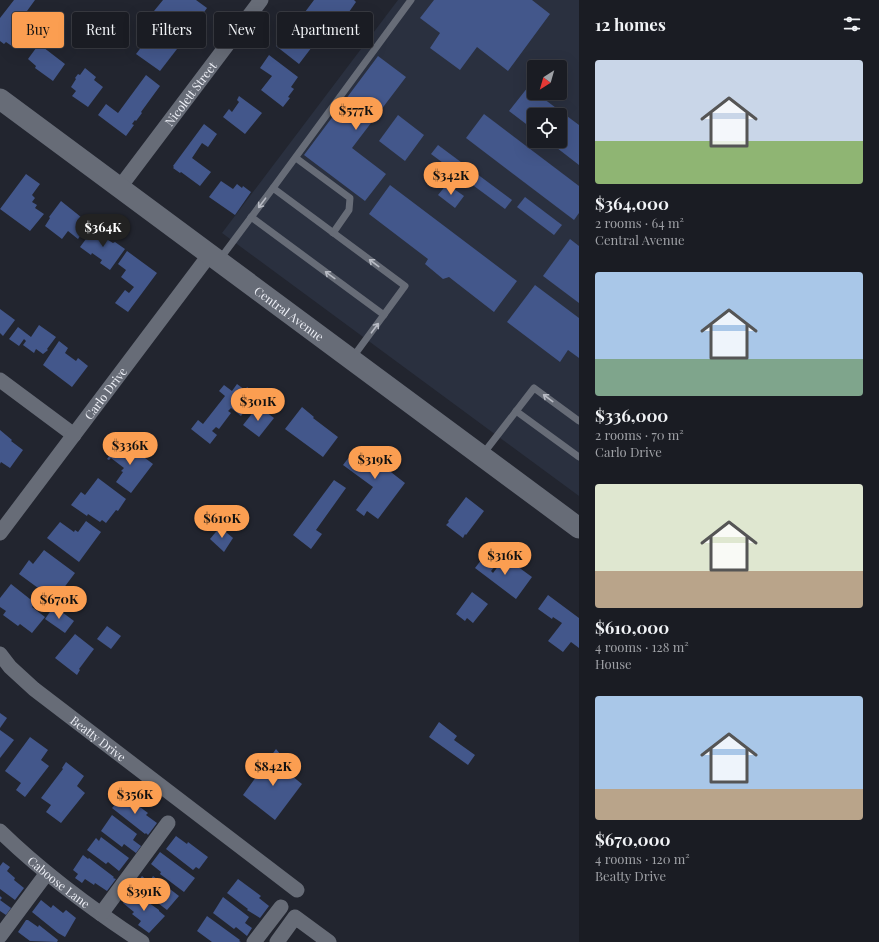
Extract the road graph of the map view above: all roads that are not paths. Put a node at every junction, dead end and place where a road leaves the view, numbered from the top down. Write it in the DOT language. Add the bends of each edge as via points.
graph roads {
  1 [pos="261,0"];
  2 [pos="411,0"];
  3 [pos="0,99"];
  4 [pos="296,158"];
  5 [pos="120,188"];
  6 [pos="273,188"];
  7 [pos="251,217"];
  8 [pos="333,233"];
  9 [pos="214,257"];
  10 [pos="384,315"];
  11 [pos="351,359"];
  12 [pos="0,380"];
  13 [pos="516,411"];
  14 [pos="579,422"];
  15 [pos="74,435"];
  16 [pos="482,456"];
  17 [pos="579,457"];
  18 [pos="576,523"];
  19 [pos="0,533"];
  20 [pos="0,654"];
  21 [pos="168,823"];
  22 [pos="0,831"];
  23 [pos="47,873"];
  24 [pos="297,890"];
  25 [pos="281,907"];
  26 [pos="101,914"];
  27 [pos="0,936"];
  28 [pos="142,942"];
  29 [pos="254,942"];
  30 [pos="277,942"];
  31 [pos="329,942"];
  1 -- 5 [label="street, Nicolett Street"];
  2 -- 4 [label="lane"];
  3 -- 5 [label="main road, Central Avenue"];
  4 -- 6 [label="lane"];
  4 -- 8 [label="lane" via="350,198 349,210"];
  5 -- 9 [label="main road, Central Avenue"];
  6 -- 7 [label="lane, one-way"];
  6 -- 8 [label="lane"];
  7 -- 9 [label="lane"];
  10 -- 7 [label="lane, one-way"];
  10 -- 8 [label="lane, one-way" via="405,286"];
  9 -- 11 [label="main road, Central Avenue"];
  9 -- 15 [label="street, Carlo Drive"];
  11 -- 10 [label="lane, one-way"];
  11 -- 16 [label="main road, Central Avenue"];
  12 -- 15 [label="street"];
  14 -- 13 [label="lane, one-way" via="534,388"];
  13 -- 16 [label="lane"];
  13 -- 17 [label="lane"];
  15 -- 19 [label="street, Carlo Drive"];
  16 -- 18 [label="main road, Central Avenue"];
  20 -- 24 [label="street, Beatty Drive" via="34,689"];
  21 -- 26 [label="street"];
  22 -- 23 [label="street, Caboose Lane"];
  23 -- 26 [label="street, Caboose Lane"];
  23 -- 27 [label="street"];
  25 -- 29 [label="street"];
  26 -- 28 [label="street, Caboose Lane"];
  30 -- 31 [label="street" via="296,917"];
}
